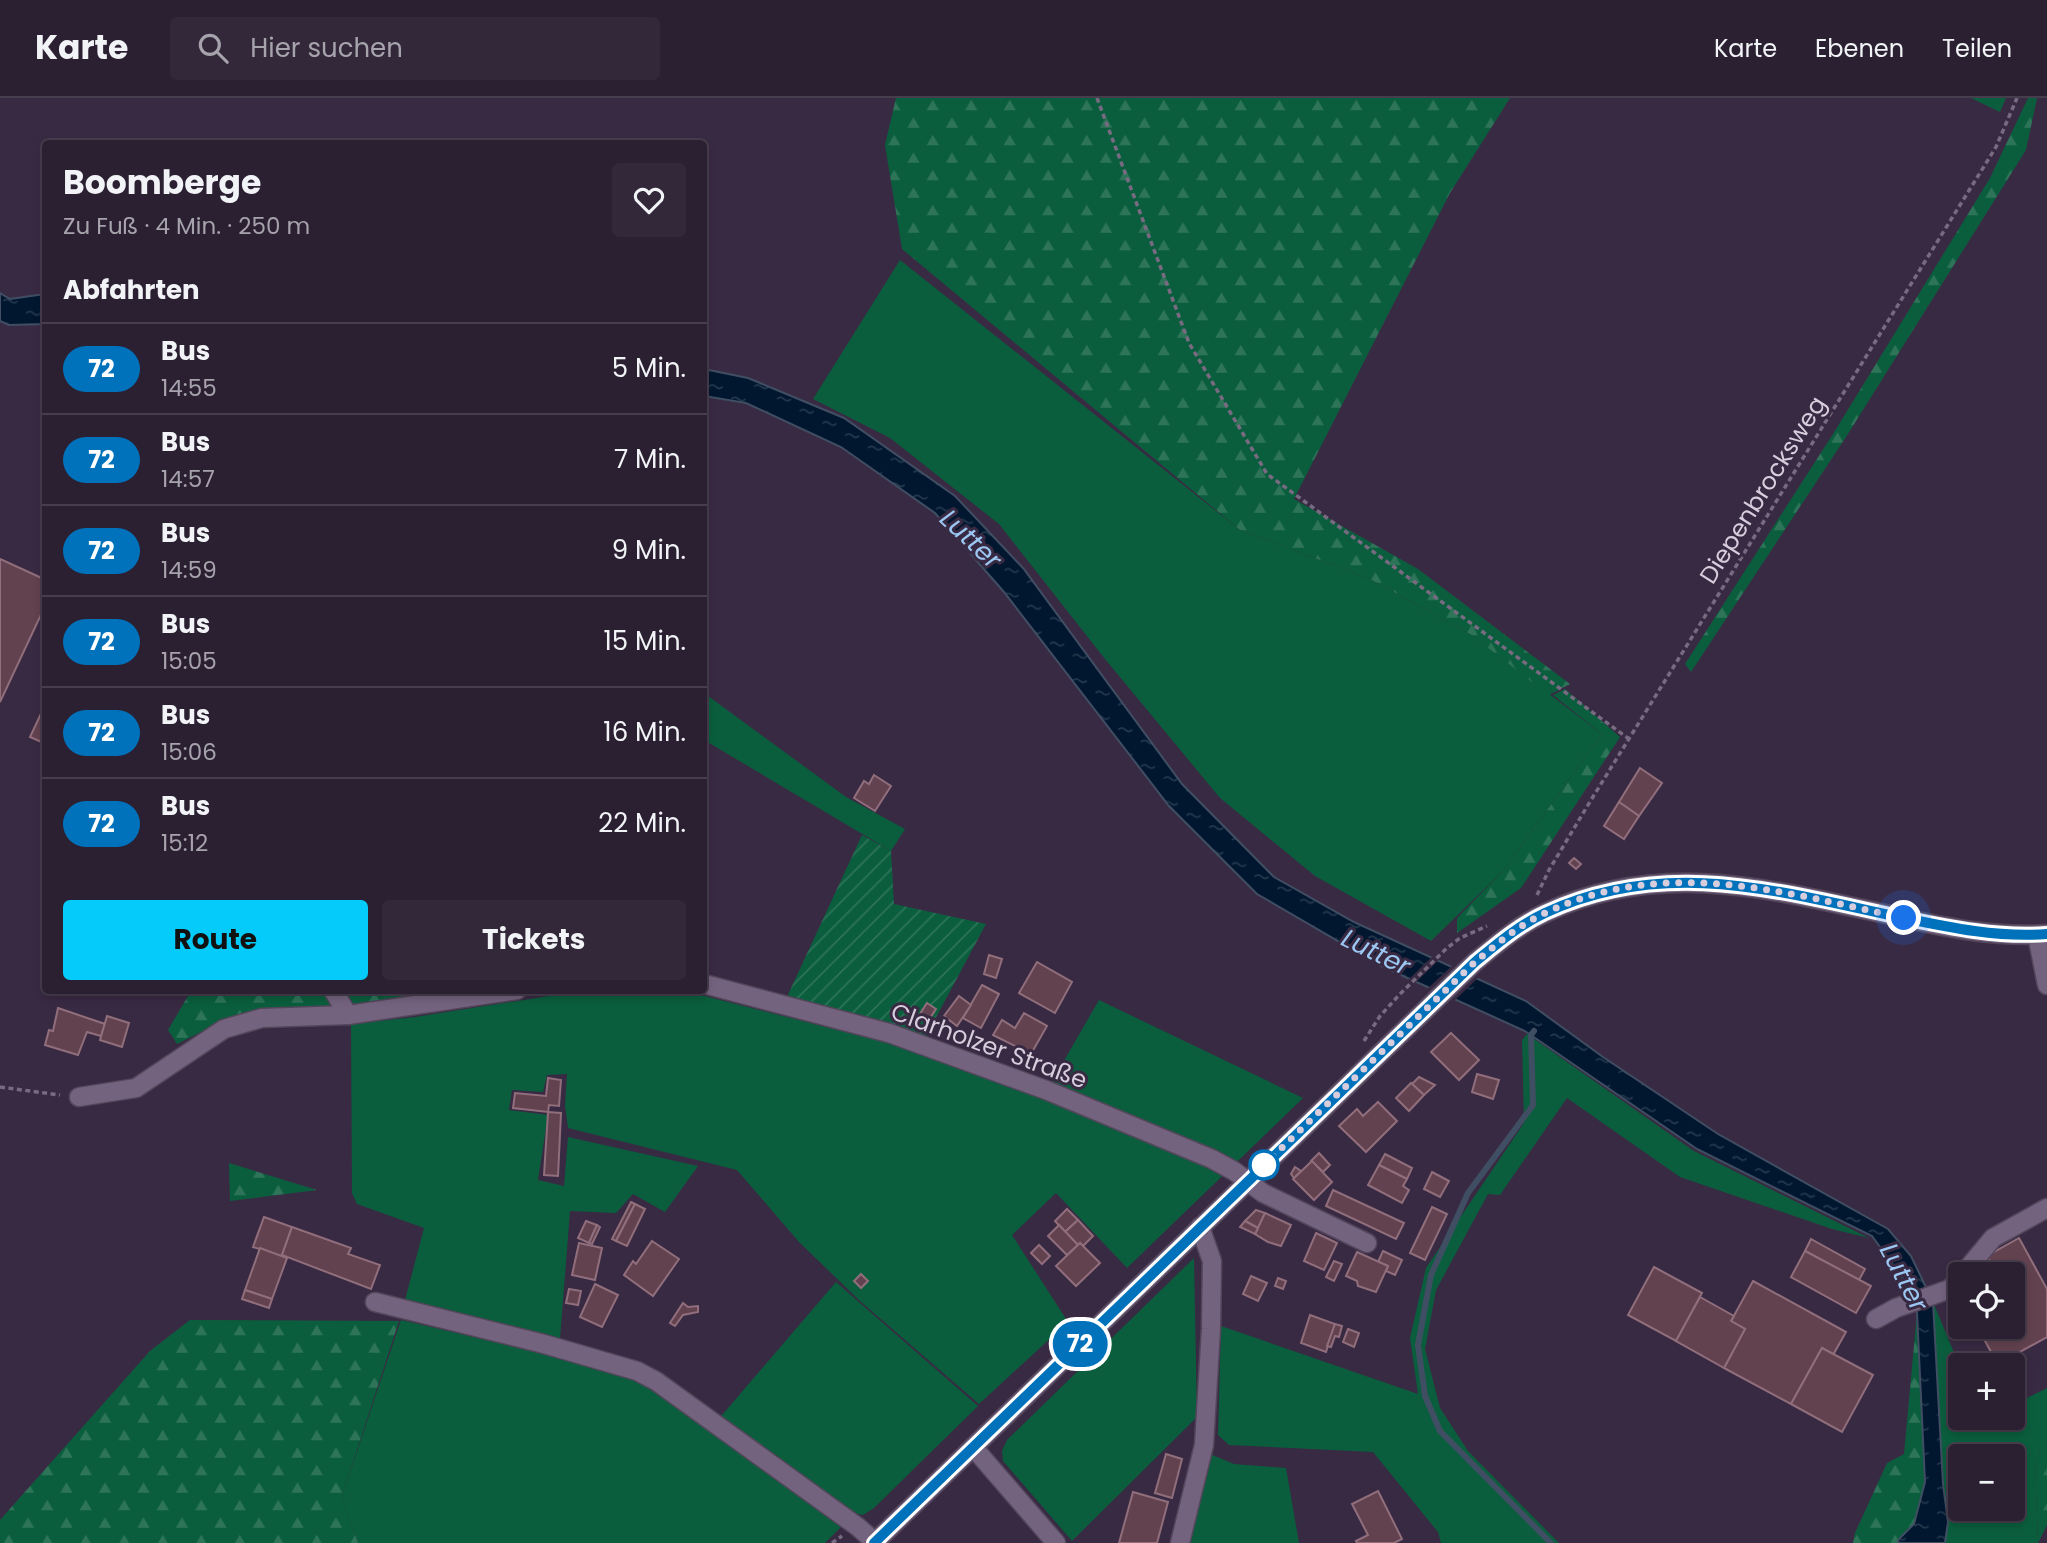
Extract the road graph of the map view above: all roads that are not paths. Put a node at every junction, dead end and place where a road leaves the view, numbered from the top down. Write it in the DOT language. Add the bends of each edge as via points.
graph roads {
  1 [pos="2042,935"];
  2 [pos="707,985"];
  3 [pos="2047,985"];
  4 [pos="335,994"];
  5 [pos="490,994"];
  6 [pos="348,1015"];
  7 [pos="79,1097"];
  8 [pos="1248,1181"];
  9 [pos="2047,1208"];
  10 [pos="1200,1227"];
  11 [pos="1367,1243"];
  12 [pos="1973,1262"];
  13 [pos="1948,1285"];
  14 [pos="375,1302"];
  15 [pos="1876,1319"];
  16 [pos="973,1447"];
  17 [pos="875,1543"];
  18 [pos="1056,1543"];
  19 [pos="1180,1543"];
  1 -- 3 [label="street"];
  1 -- 8 [label="street" via="1929,924 1722,884 1667,882 1616,888 1582,898 1542,914 1475,962"];
  2 -- 8 [label="street, Clarholzer Straße" via="889,1033 994,1071 1212,1159"];
  4 -- 6 [label="street"];
  5 -- 6 [label="street"];
  6 -- 7 [label="street" via="262,1018 225,1029 136,1088"];
  8 -- 10 [label="street"];
  8 -- 11 [label="street, Clarholzer Straße" via="1263,1193"];
  9 -- 12 [label="street" via="1993,1238"];
  10 -- 16 [label="street"];
  10 -- 19 [label="street" via="1212,1261 1205,1433"];
  13 -- 15 [label="street"];
  14 -- 17 [label="street" via="638,1371"];
  16 -- 17 [label="street"];
  16 -- 18 [label="street"];
}
